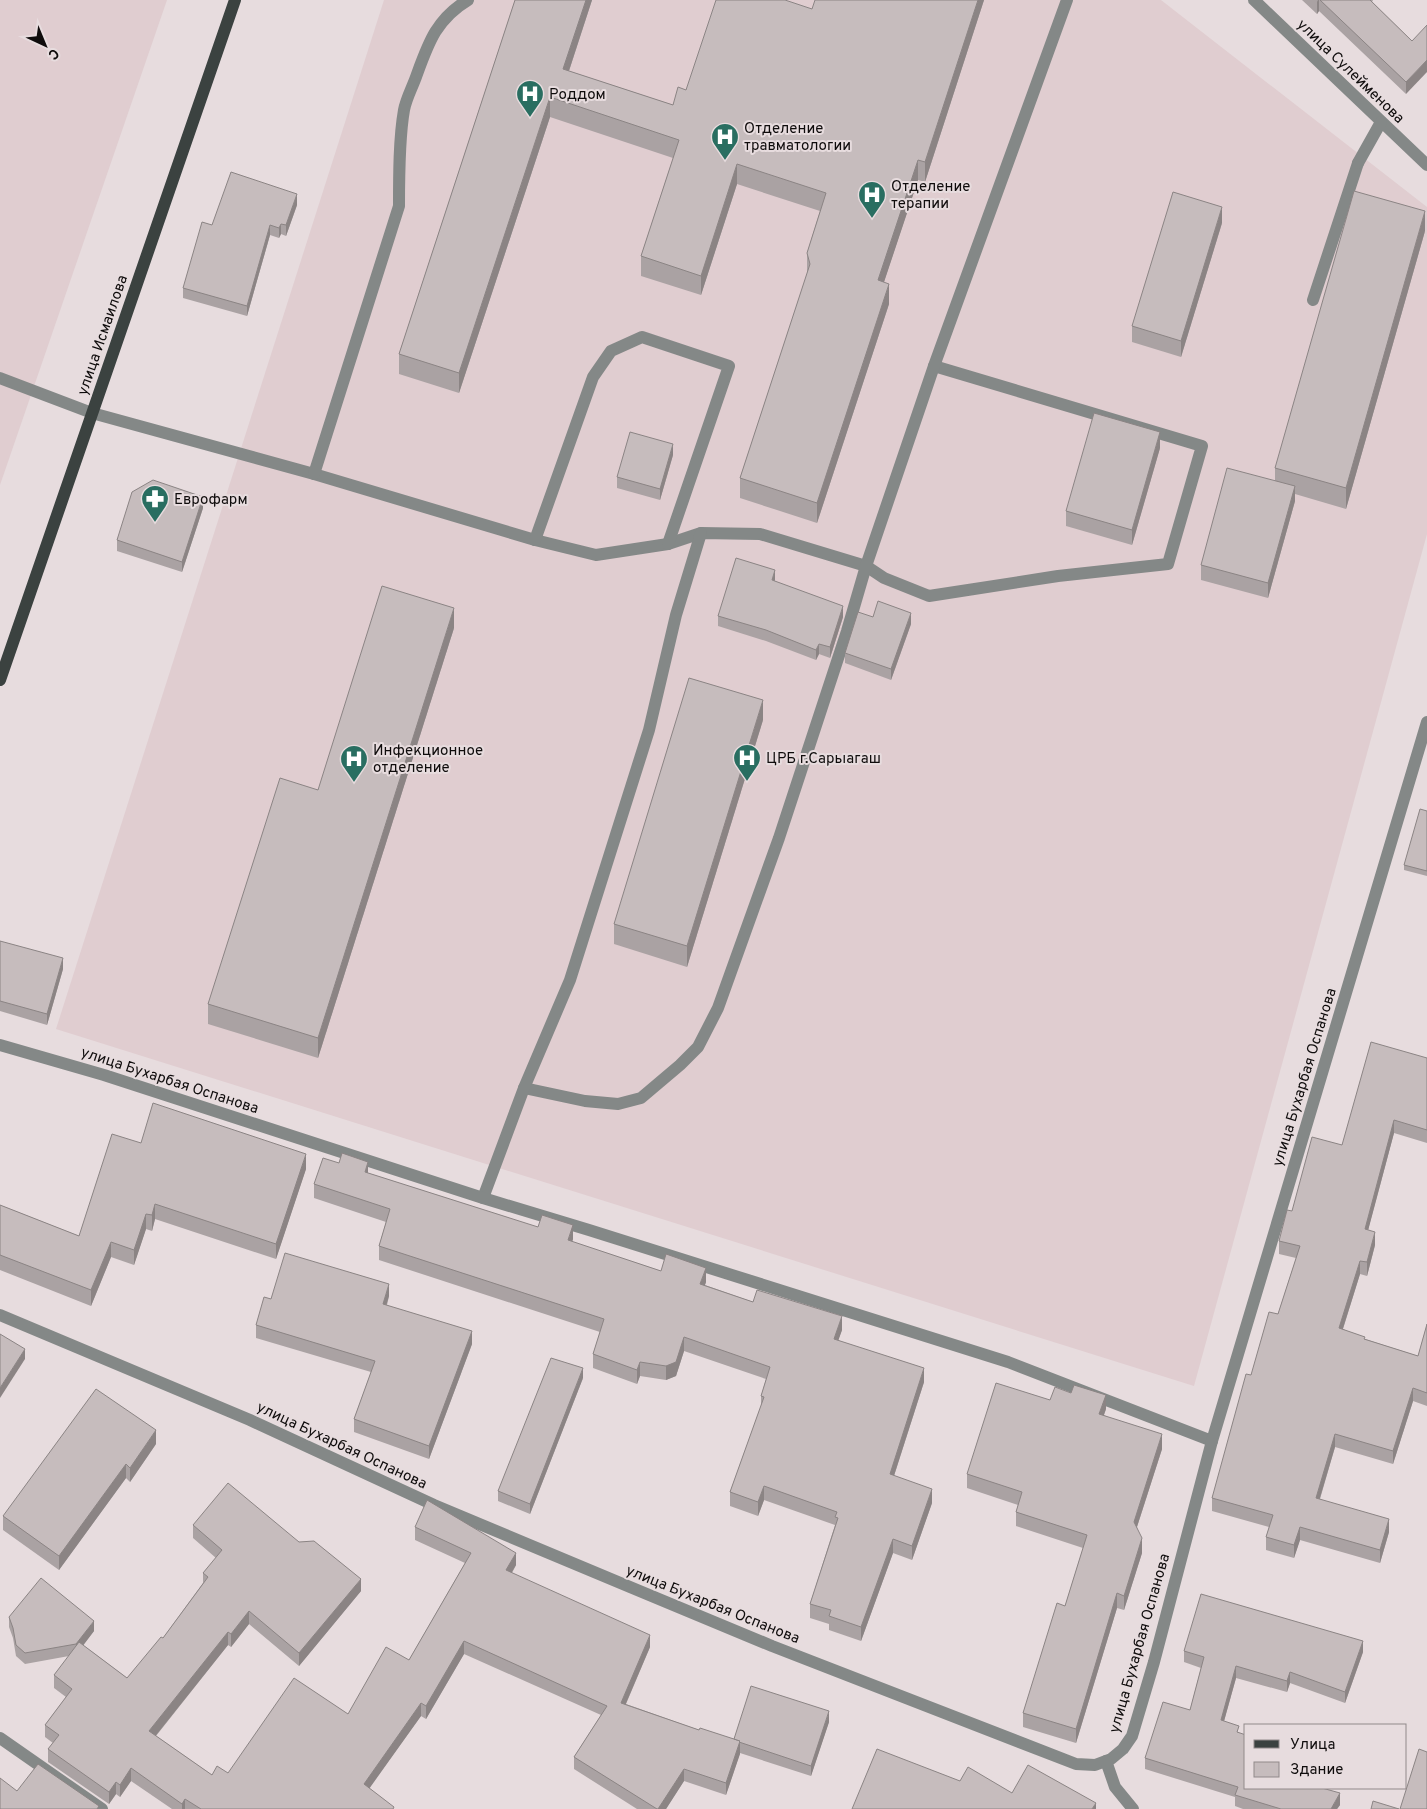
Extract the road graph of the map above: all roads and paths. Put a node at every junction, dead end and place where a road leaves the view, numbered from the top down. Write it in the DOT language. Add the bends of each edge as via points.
graph roads {
  1 [pos="235,0"];
  2 [pos="468,0"];
  3 [pos="1067,0"];
  4 [pos="1254,0"];
  5 [pos="1380,122"];
  6 [pos="1427,165"];
  7 [pos="1313,300"];
  8 [pos="934,366"];
  9 [pos="0,378"];
  10 [pos="92,412"];
  11 [pos="314,474"];
  12 [pos="701,533"];
  13 [pos="535,540"];
  14 [pos="668,544"];
  15 [pos="866,566"];
  16 [pos="0,680"];
  17 [pos="1427,722"];
  18 [pos="0,1045"];
  19 [pos="524,1088"];
  20 [pos="482,1198"];
  21 [pos="0,1315"];
  22 [pos="1212,1441"];
  23 [pos="0,1738"];
  24 [pos="1106,1761"];
  25 [pos="102,1809"];
  26 [pos="1133,1809"];
  1 -- 10 [label="main road, улица Исмаилова"];
  2 -- 11 [label="street" via="442,20 430,41 404,109 399,168 400,206"];
  3 -- 8 [label="street"];
  4 -- 5 [label="street, улица Сулейменова"];
  5 -- 6 [label="street, улица Сулейменова"];
  5 -- 7 [label="street" via="1358,163"];
  8 -- 15 [label="street"];
  8 -- 15 [label="street" via="1202,446 1168,564 1058,576 929,596 884,578"];
  9 -- 10 [label="street"];
  10 -- 11 [label="street"];
  10 -- 16 [label="main road, улица Исмаилова"];
  11 -- 13 [label="street"];
  12 -- 14 [label="street"];
  12 -- 15 [label="street" via="760,534"];
  12 -- 19 [label="street" via="676,615 649,730 570,980"];
  13 -- 14 [label="street" via="596,555"];
  13 -- 14 [label="street" via="593,377 611,352 642,336 729,366"];
  15 -- 19 [label="street" via="776,846 718,1008 698,1046 641,1098 618,1104 585,1101"];
  17 -- 22 [label="street, улица Бухарбая Оспанова"];
  18 -- 20 [label="street, улица Бухарбая Оспанова" via="104,1075"];
  19 -- 20 [label="street"];
  20 -- 22 [label="street, улица Бухарбая Оспанова" via="1008,1362"];
  21 -- 24 [label="street, улица Бухарбая Оспанова" via="250,1420 434,1505 772,1646 1076,1764 1095,1765"];
  22 -- 24 [label="street, улица Бухарбая Оспанова" via="1132,1736 1123,1750"];
  23 -- 25 [label="street"];
  24 -- 26 [label="street" via="1115,1787"];
}
